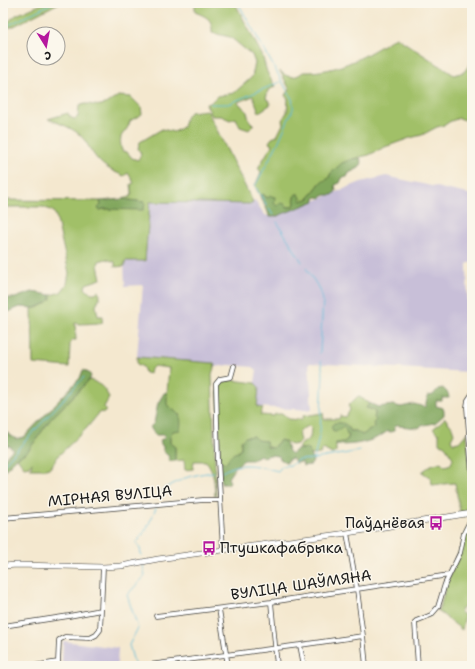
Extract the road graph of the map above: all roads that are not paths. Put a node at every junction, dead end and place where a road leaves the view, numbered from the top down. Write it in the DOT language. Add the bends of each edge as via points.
graph roads {
  1 [pos="234,366"];
  2 [pos="472,394"];
  3 [pos="472,474"];
  4 [pos="219,500"];
  5 [pos="472,513"];
  6 [pos="472,517"];
  7 [pos="3,518"];
  8 [pos="347,533"];
  9 [pos="223,550"];
  10 [pos="3,566"];
  11 [pos="103,567"];
  12 [pos="449,575"];
  13 [pos="357,590"];
  14 [pos="270,602"];
  15 [pos="219,609"];
  16 [pos="101,610"];
  17 [pos="156,616"];
  18 [pos="3,626"];
  19 [pos="363,636"];
  20 [pos="300,646"];
  21 [pos="275,648"];
  22 [pos="227,655"];
  23 [pos="58,664"];
  24 [pos="150,665"];
  25 [pos="34,666"];
  26 [pos="228,666"];
  27 [pos="277,666"];
  28 [pos="304,666"];
  29 [pos="366,666"];
  30 [pos="418,666"];
  1 -- 4 [label="street" via="231,377 220,379 216,384"];
  2 -- 3 [label="street" via="467,407"];
  4 -- 7 [label="street, МІРНАЯ ВУЛІЦА"];
  4 -- 9 [label="street"];
  5 -- 8 [label="street"];
  6 -- 12 [label="street" via="464,533 460,553"];
  8 -- 9 [label="street"];
  8 -- 13 [label="street"];
  9 -- 11 [label="street"];
  10 -- 11 [label="street"];
  11 -- 16 [label="street"];
  12 -- 13 [label="street, ВУЛІЦА ШАЎМЯНА"];
  12 -- 30 [label="street" via="435,612 415,623"];
  13 -- 14 [label="street, ВУЛІЦА ШАЎМЯНА"];
  13 -- 19 [label="street"];
  14 -- 15 [label="street, ВУЛІЦА ШАЎМЯНА"];
  14 -- 21 [label="street"];
  15 -- 17 [label="street, ВУЛІЦА ШАЎМЯНА"];
  15 -- 22 [label="street"];
  16 -- 18 [label="street"];
  16 -- 23 [label="street" via="100,630 96,636 65,637 60,640"];
  19 -- 20 [label="street"];
  19 -- 29 [label="street"];
  20 -- 21 [label="street"];
  20 -- 28 [label="street"];
  21 -- 22 [label="street"];
  21 -- 27 [label="street"];
  22 -- 24 [label="street"];
  22 -- 26 [label="street"];
  23 -- 25 [label="street"];
}
